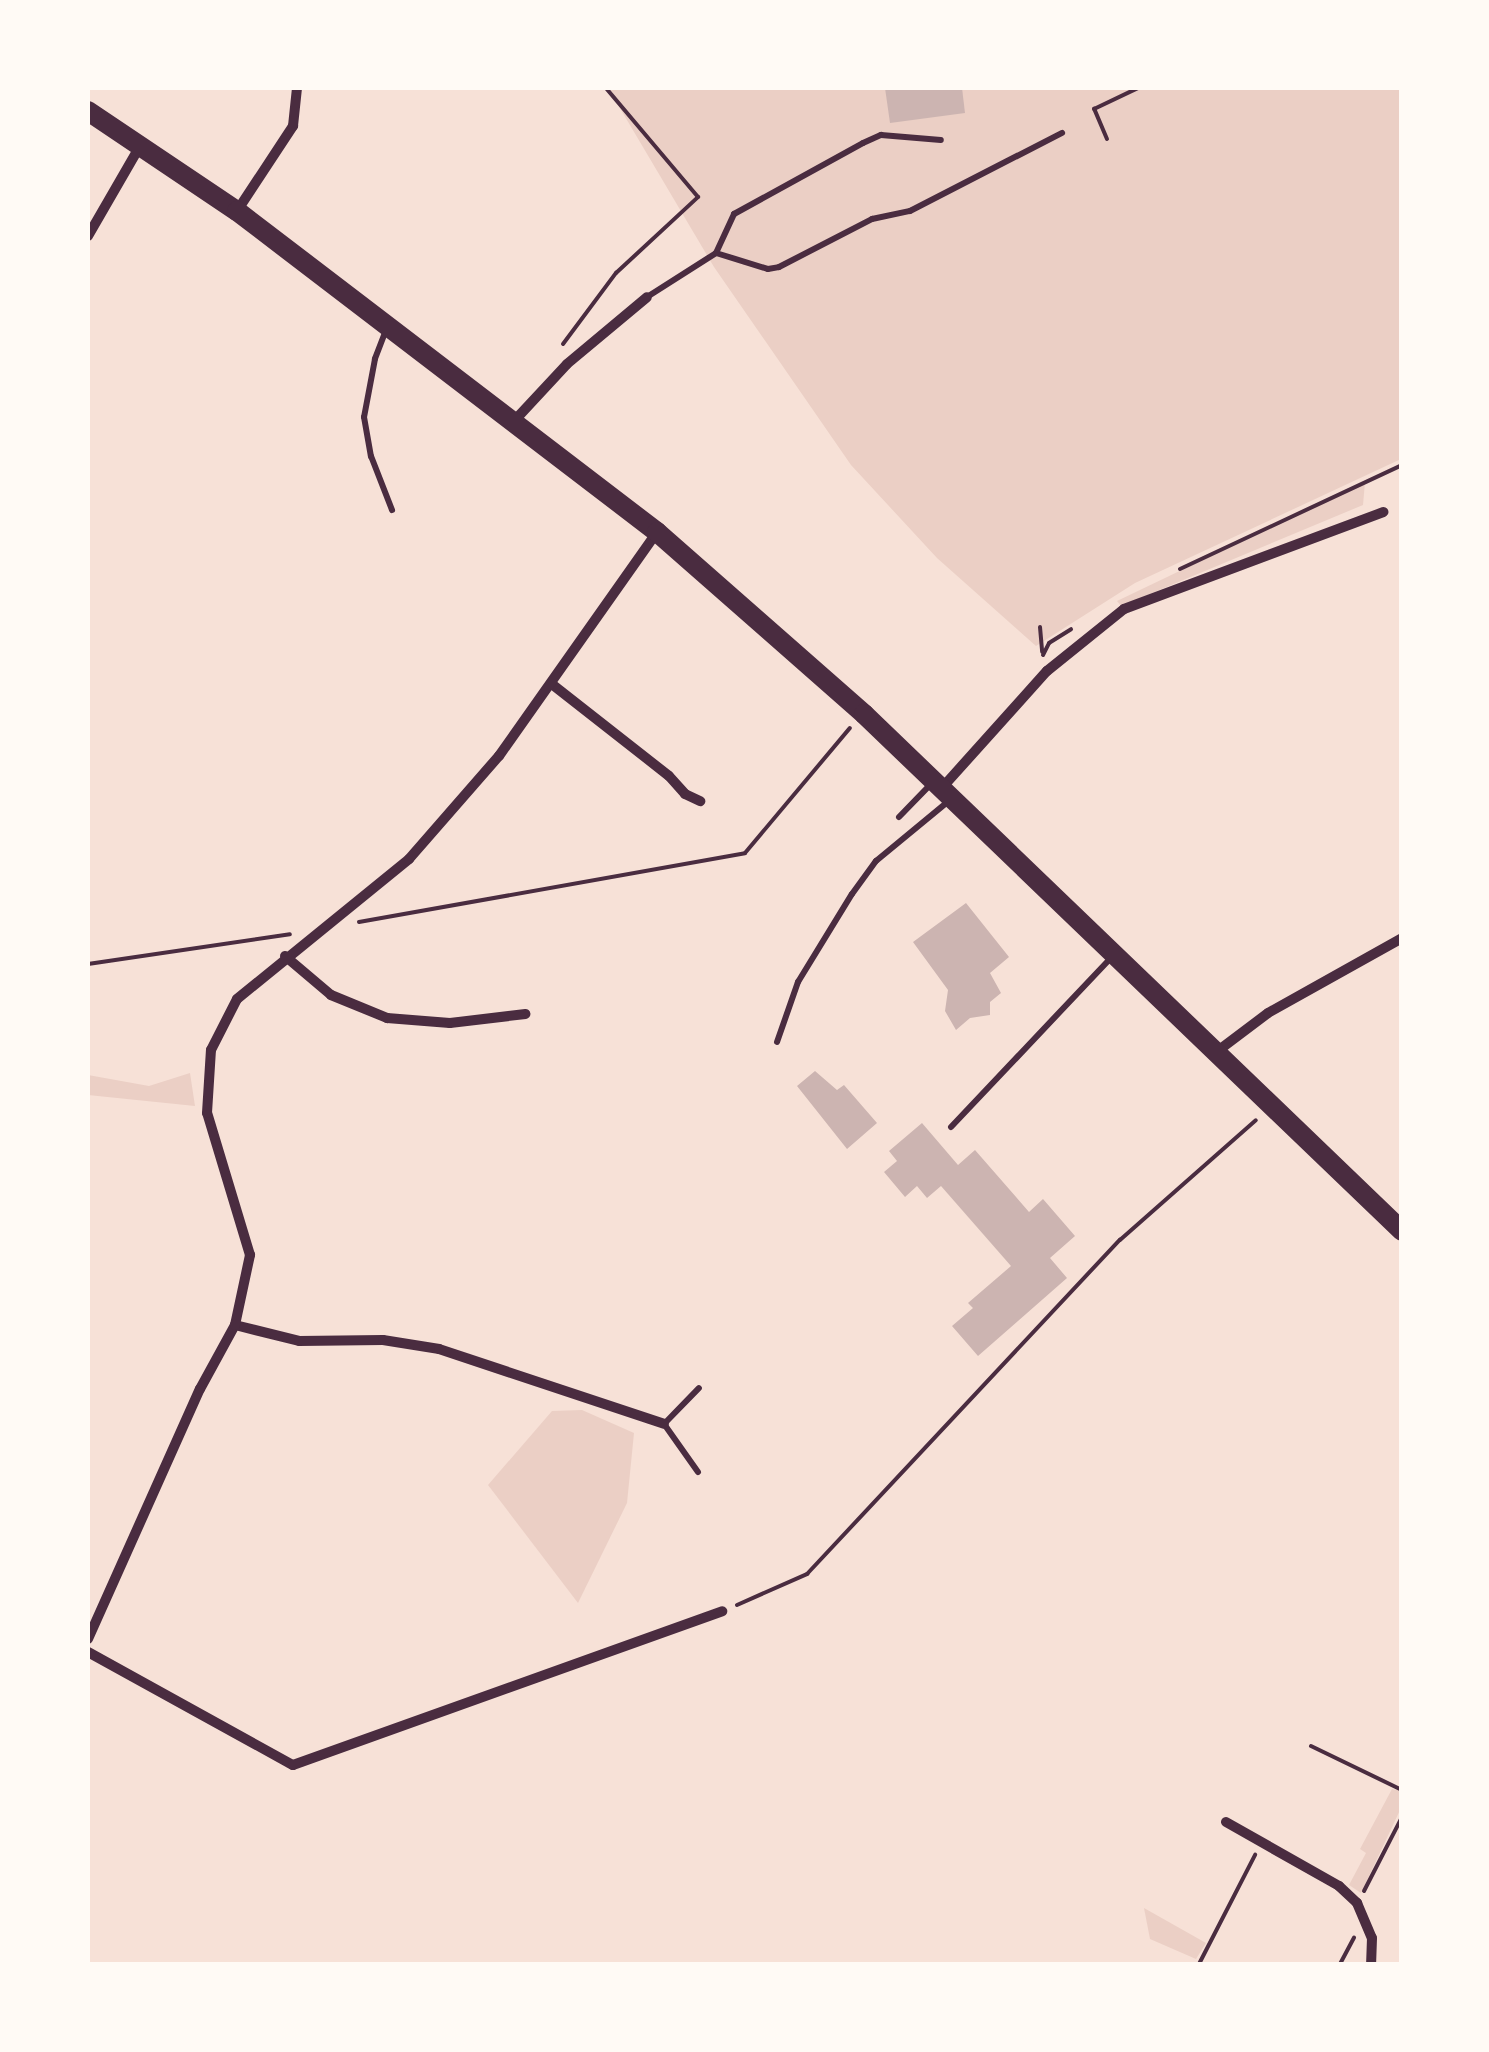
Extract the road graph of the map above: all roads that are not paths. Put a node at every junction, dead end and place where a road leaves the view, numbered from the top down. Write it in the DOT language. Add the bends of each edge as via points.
graph roads {
  1 [pos="297,88"];
  2 [pos="88,111"];
  3 [pos="1062,132"];
  4 [pos="941,140"];
  5 [pos="140,145"];
  6 [pos="237,211"];
  7 [pos="88,236"];
  8 [pos="716,252"];
  9 [pos="647,297"];
  10 [pos="388,324"];
  11 [pos="515,420"];
  12 [pos="392,510"];
  13 [pos="1383,512"];
  14 [pos="658,532"];
  15 [pos="553,685"];
  16 [pos="941,790"];
  17 [pos="700,801"];
  18 [pos="899,817"];
  19 [pos="1402,938"];
  20 [pos="286,956"];
  21 [pos="1113,956"];
  22 [pos="525,1014"];
  23 [pos="777,1042"];
  24 [pos="1214,1053"];
  25 [pos="951,1127"];
  26 [pos="1402,1231"];
  27 [pos="235,1325"];
  28 [pos="699,1388"];
  29 [pos="664,1424"];
  30 [pos="698,1472"];
  31 [pos="722,1611"];
  32 [pos="88,1639"];
  33 [pos="88,1652"];
  34 [pos="1226,1822"];
  35 [pos="1371,1964"];
  1 -- 6 [label="street" via="293,126"];
  2 -- 5 [label="main road"];
  3 -- 8 [label="lane" via="910,211 872,218 779,267"];
  4 -- 8 [label="lane" via="881,136 862,143 734,214"];
  5 -- 6 [label="main road"];
  5 -- 7 [label="street"];
  6 -- 10 [label="main road"];
  8 -- 9 [label="lane"];
  9 -- 11 [label="street" via="585,347"];
  10 -- 11 [label="main road"];
  10 -- 12 [label="lane" via="364,418"];
  11 -- 14 [label="main road"];
  13 -- 16 [label="street" via="1124,609 1047,672"];
  14 -- 15 [label="street"];
  14 -- 16 [label="main road"];
  15 -- 17 [label="street"];
  15 -- 20 [label="street" via="410,859"];
  16 -- 18 [label="lane"];
  16 -- 21 [label="main road"];
  16 -- 23 [label="lane" via="876,861 824,934"];
  19 -- 24 [label="street" via="1268,1013"];
  20 -- 22 [label="street" via="331,995 388,1018 450,1023"];
  20 -- 27 [label="street" via="238,999 211,1050 207,1113 250,1255"];
  21 -- 24 [label="main road"];
  21 -- 25 [label="lane"];
  24 -- 26 [label="main road"];
  27 -- 29 [label="street" via="299,1342 383,1340 438,1349"];
  27 -- 32 [label="street"];
  28 -- 29 [label="lane"];
  29 -- 30 [label="lane"];
  31 -- 33 [label="street" via="293,1764"];
  34 -- 35 [label="street" via="1339,1886 1365,1917"];
}
